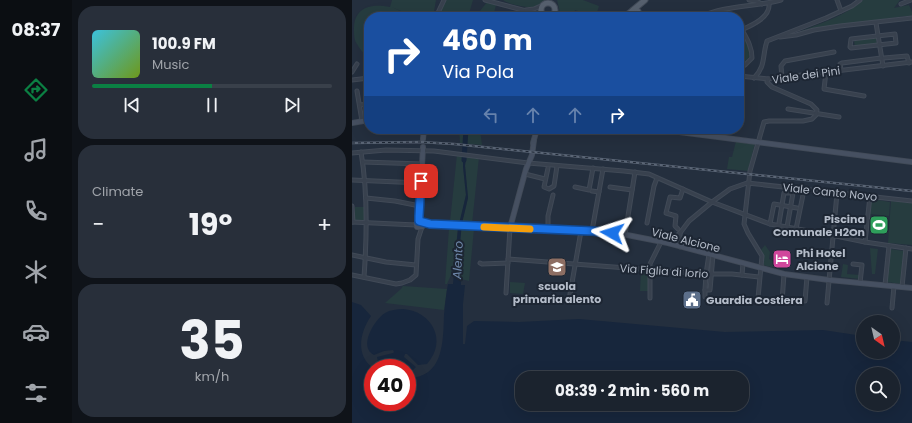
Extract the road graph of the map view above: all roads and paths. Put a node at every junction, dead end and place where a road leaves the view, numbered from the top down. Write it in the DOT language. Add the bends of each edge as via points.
graph roads {
  1 [pos="440,0"];
  2 [pos="444,0"];
  3 [pos="486,0"];
  4 [pos="554,0"];
  5 [pos="644,0"];
  6 [pos="749,0"];
  7 [pos="781,0"];
  8 [pos="837,0"];
  9 [pos="860,0"];
  10 [pos="911,0"];
  11 [pos="498,2"];
  12 [pos="770,2"];
  13 [pos="545,3"];
  14 [pos="762,4"];
  15 [pos="901,4"];
  16 [pos="440,6"];
  17 [pos="555,8"];
  18 [pos="524,10"];
  19 [pos="841,11"];
  20 [pos="438,12"];
  21 [pos="532,12"];
  22 [pos="554,12"];
  23 [pos="556,12"];
  24 [pos="637,12"];
  25 [pos="713,12"];
  26 [pos="912,18"];
  27 [pos="876,23"];
  28 [pos="744,28"];
  29 [pos="744,36"];
  30 [pos="878,36"];
  31 [pos="779,37"];
  32 [pos="879,45"];
  33 [pos="834,52"];
  34 [pos="883,58"];
  35 [pos="911,63"];
  36 [pos="357,64"];
  37 [pos="744,65"];
  38 [pos="883,66"];
  39 [pos="841,70"];
  40 [pos="352,72"];
  41 [pos="826,72"];
  42 [pos="744,77"];
  43 [pos="782,77"];
  44 [pos="754,78"];
  45 [pos="364,79"];
  46 [pos="768,79"];
  47 [pos="352,80"];
  48 [pos="358,90"];
  49 [pos="864,96"];
  50 [pos="360,105"];
  51 [pos="364,105"];
  52 [pos="788,109"];
  53 [pos="817,113"];
  54 [pos="839,117"];
  55 [pos="362,121"];
  56 [pos="352,123"];
  57 [pos="424,134"];
  58 [pos="536,134"];
  59 [pos="695,134"];
  60 [pos="423,139"];
  61 [pos="758,142"];
  62 [pos="423,148"];
  63 [pos="361,152"];
  64 [pos="352,153"];
  65 [pos="529,161"];
  66 [pos="363,162"];
  67 [pos="912,162"];
  68 [pos="422,164"];
  69 [pos="557,166"];
  70 [pos="548,168"];
  71 [pos="593,168"];
  72 [pos="603,169"];
  73 [pos="635,172"];
  74 [pos="525,174"];
  75 [pos="545,178"];
  76 [pos="657,178"];
  77 [pos="352,180"];
  78 [pos="365,181"];
  79 [pos="421,183"];
  80 [pos="749,183"];
  81 [pos="575,187"];
  82 [pos="610,188"];
  83 [pos="683,189"];
  84 [pos="632,190"];
  85 [pos="804,190"];
  86 [pos="592,191"];
  87 [pos="599,192"];
  88 [pos="837,193"];
  89 [pos="553,195"];
  90 [pos="870,196"];
  91 [pos="366,198"];
  92 [pos="912,201"];
  93 [pos="712,202"];
  94 [pos="782,205"];
  95 [pos="352,206"];
  96 [pos="420,206"];
  97 [pos="791,207"];
  98 [pos="797,208"];
  99 [pos="744,215"];
  100 [pos="352,222"];
  101 [pos="366,222"];
  102 [pos="647,223"];
  103 [pos="779,223"];
  104 [pos="420,224"];
  105 [pos="770,224"];
  106 [pos="787,227"];
  107 [pos="510,228"];
  108 [pos="678,228"];
  109 [pos="796,229"];
  110 [pos="548,230"];
  111 [pos="581,231"];
  112 [pos="592,231"];
  113 [pos="680,233"];
  114 [pos="625,235"];
  115 [pos="834,236"];
  116 [pos="661,242"];
  117 [pos="865,242"];
  118 [pos="668,243"];
  119 [pos="889,246"];
  120 [pos="680,247"];
  121 [pos="906,248"];
  122 [pos="912,249"];
  123 [pos="352,255"];
  124 [pos="711,255"];
  125 [pos="364,258"];
  126 [pos="508,262"];
  127 [pos="480,263"];
  128 [pos="743,263"];
  129 [pos="574,264"];
  130 [pos="853,264"];
  131 [pos="416,265"];
  132 [pos="760,268"];
  133 [pos="650,269"];
  134 [pos="706,274"];
  135 [pos="711,274"];
  136 [pos="784,274"];
  137 [pos="352,275"];
  138 [pos="741,275"];
  139 [pos="364,277"];
  140 [pos="760,277"];
  141 [pos="807,278"];
  142 [pos="829,280"];
  143 [pos="860,283"];
  144 [pos="885,286"];
  145 [pos="894,286"];
  146 [pos="902,287"];
  147 [pos="912,288"];
  148 [pos="705,290"];
  149 [pos="506,293"];
  150 [pos="706,297"];
  151 [pos="650,298"];
  152 [pos="758,298"];
  153 [pos="569,300"];
  154 [pos="805,301"];
  155 [pos="782,302"];
  156 [pos="827,303"];
  157 [pos="892,308"];
  1 -- 16 [label="street"];
  2 -- 16 [label="street"];
  3 -- 11 [label="street"];
  4 -- 17 [label="main road"];
  5 -- 24 [label="main road"];
  6 -- 14 [label="street"];
  7 -- 12 [label="street"];
  8 -- 19 [label="street"];
  9 -- 19 [label="street"];
  10 -- 15 [label="street"];
  11 -- 18 [label="street"];
  12 -- 14 [label="street"];
  12 -- 28 [label="street" via="770,8 764,18"];
  13 -- 17 [label="main road"];
  13 -- 18 [label="street" via="534,9"];
  14 -- 25 [label="street"];
  16 -- 20 [label="street"];
  17 -- 22 [label="main road"];
  17 -- 23 [label="main road"];
  18 -- 21 [label="street"];
  19 -- 31 [label="street"];
  26 -- 27 [label="street"];
  27 -- 30 [label="street"];
  27 -- 31 [label="street" via="840,26"];
  29 -- 37 [label="street" via="752,53 752,58"];
  30 -- 32 [label="street"];
  30 -- 32 [label="street" via="896,35 896,43"];
  30 -- 32 [label="street" via="851,39 850,47"];
  31 -- 44 [label="street" via="766,41 763,65"];
  32 -- 34 [label="street"];
  33 -- 43 [label="street" via="785,61 781,66"];
  34 -- 35 [label="street" via="907,56"];
  34 -- 38 [label="street"];
  34 -- 39 [label="street" via="842,63"];
  35 -- 38 [label="street, Viale dei Pini"];
  36 -- 40 [label="street"];
  38 -- 39 [label="street, Viale dei Pini"];
  39 -- 41 [label="street, Viale dei Pini"];
  41 -- 43 [label="street, Viale dei Pini"];
  41 -- 49 [label="street" via="824,89"];
  42 -- 44 [label="street"];
  43 -- 46 [label="street, Viale dei Pini"];
  44 -- 46 [label="street"];
  45 -- 47 [label="street"];
  46 -- 53 [label="street, Viale dei Pini" via="767,82 772,87 812,104"];
  48 -- 50 [label="street"];
  50 -- 51 [label="street"];
  50 -- 55 [label="street"];
  52 -- 53 [label="street"];
  53 -- 54 [label="street"];
  53 -- 61 [label="street" via="808,121 764,122"];
  55 -- 56 [label="street"];
  57 -- 60 [label="street"];
  58 -- 65 [label="street"];
  59 -- 61 [label="street"];
  61 -- 67 [label="street"];
  61 -- 80 [label="street"];
  62 -- 63 [label="street"];
  62 -- 65 [label="street"];
  62 -- 68 [label="street"];
  63 -- 64 [label="street"];
  63 -- 66 [label="street"];
  65 -- 69 [label="street"];
  65 -- 74 [label="street"];
  66 -- 68 [label="street"];
  66 -- 78 [label="street"];
  68 -- 79 [label="street"];
  69 -- 71 [label="street"];
  69 -- 75 [label="street" via="554,186 544,186"];
  70 -- 75 [label="street"];
  71 -- 72 [label="street"];
  71 -- 81 [label="street" via="589,190"];
  72 -- 73 [label="street"];
  72 -- 87 [label="street"];
  73 -- 76 [label="street"];
  73 -- 84 [label="street"];
  74 -- 75 [label="street"];
  74 -- 107 [label="street"];
  76 -- 83 [label="street"];
  76 -- 102 [label="street"];
  77 -- 78 [label="street"];
  78 -- 79 [label="street"];
  78 -- 91 [label="street"];
  79 -- 96 [label="street"];
  80 -- 85 [label="street, Viale Canto Novo"];
  80 -- 93 [label="street" via="732,188"];
  80 -- 99 [label="street"];
  82 -- 84 [label="street"];
  83 -- 93 [label="street"];
  83 -- 108 [label="street" via="680,198 670,196 666,213 675,215 675,226"];
  84 -- 114 [label="street"];
  85 -- 88 [label="street, Viale Canto Novo"];
  85 -- 109 [label="street"];
  86 -- 87 [label="street"];
  87 -- 112 [label="street"];
  88 -- 90 [label="street, Viale Canto Novo"];
  88 -- 115 [label="street"];
  89 -- 110 [label="street"];
  90 -- 92 [label="street, Viale Canto Novo"];
  90 -- 117 [label="street"];
  91 -- 96 [label="street"];
  91 -- 101 [label="street"];
  93 -- 99 [label="street"];
  93 -- 113 [label="street" via="689,221"];
  94 -- 97 [label="street"];
  94 -- 97 [label="street" via="784,192 793,193"];
  94 -- 103 [label="street"];
  94 -- 105 [label="street" via="774,204"];
  95 -- 100 [label="street"];
  96 -- 104 [label="street"];
  97 -- 98 [label="street"];
  97 -- 106 [label="street"];
  99 -- 105 [label="street"];
  99 -- 132 [label="street" via="744,227 762,254"];
  100 -- 101 [label="street"];
  101 -- 104 [label="street"];
  101 -- 125 [label="street"];
  104 -- 107 [label="street, Viale Alcione"];
  104 -- 131 [label="street"];
  105 -- 106 [label="street"];
  106 -- 109 [label="street"];
  107 -- 110 [label="street, Viale Alcione"];
  107 -- 126 [label="street"];
  109 -- 115 [label="street"];
  110 -- 111 [label="street, Viale Alcione"];
  111 -- 112 [label="street, Viale Alcione"];
  111 -- 129 [label="street"];
  112 -- 114 [label="street, Viale Alcione"];
  113 -- 118 [label="street"];
  113 -- 120 [label="street"];
  114 -- 116 [label="street, Viale Alcione"];
  115 -- 117 [label="street"];
  115 -- 142 [label="street"];
  116 -- 118 [label="street, Viale Alcione"];
  116 -- 133 [label="street" via="652,258"];
  117 -- 119 [label="street"];
  118 -- 120 [label="street, Viale Alcione"];
  119 -- 121 [label="street"];
  119 -- 144 [label="street"];
  120 -- 124 [label="street, Viale Alcione"];
  121 -- 122 [label="street"];
  121 -- 146 [label="street"];
  123 -- 125 [label="street"];
  124 -- 128 [label="street, Viale Alcione"];
  124 -- 134 [label="street"];
  124 -- 135 [label="street"];
  125 -- 131 [label="street"];
  125 -- 139 [label="street"];
  126 -- 127 [label="street, Via Figlia di Iorio"];
  126 -- 129 [label="street, Via Figlia di Iorio"];
  126 -- 149 [label="street"];
  128 -- 132 [label="street, Viale Alcione"];
  128 -- 138 [label="street"];
  129 -- 133 [label="street, Via Figlia di Iorio"];
  129 -- 153 [label="street"];
  130 -- 143 [label="street" via="862,265"];
  131 -- 139 [label="street" via="416,275 402,283"];
  132 -- 136 [label="street, Viale Alcione"];
  132 -- 140 [label="street"];
  133 -- 134 [label="street, Via Figlia di Iorio"];
  133 -- 151 [label="street"];
  134 -- 135 [label="street, Via Figlia di Iorio"];
  134 -- 148 [label="street"];
  135 -- 138 [label="street, Via Figlia di Iorio"];
  135 -- 148 [label="street" via="710,290"];
  136 -- 141 [label="street, Viale Alcione"];
  136 -- 155 [label="street"];
  137 -- 139 [label="street"];
  138 -- 140 [label="street, Via Figlia di Iorio"];
  140 -- 152 [label="street"];
  141 -- 142 [label="street, Viale Alcione"];
  141 -- 154 [label="street"];
  142 -- 143 [label="street, Viale Alcione"];
  142 -- 156 [label="street"];
  143 -- 144 [label="street, Viale Alcione"];
  144 -- 145 [label="street, Viale Alcione"];
  145 -- 146 [label="street, Viale Alcione"];
  145 -- 157 [label="street"];
  146 -- 147 [label="street, Viale Alcione"];
  148 -- 150 [label="street"];
}
